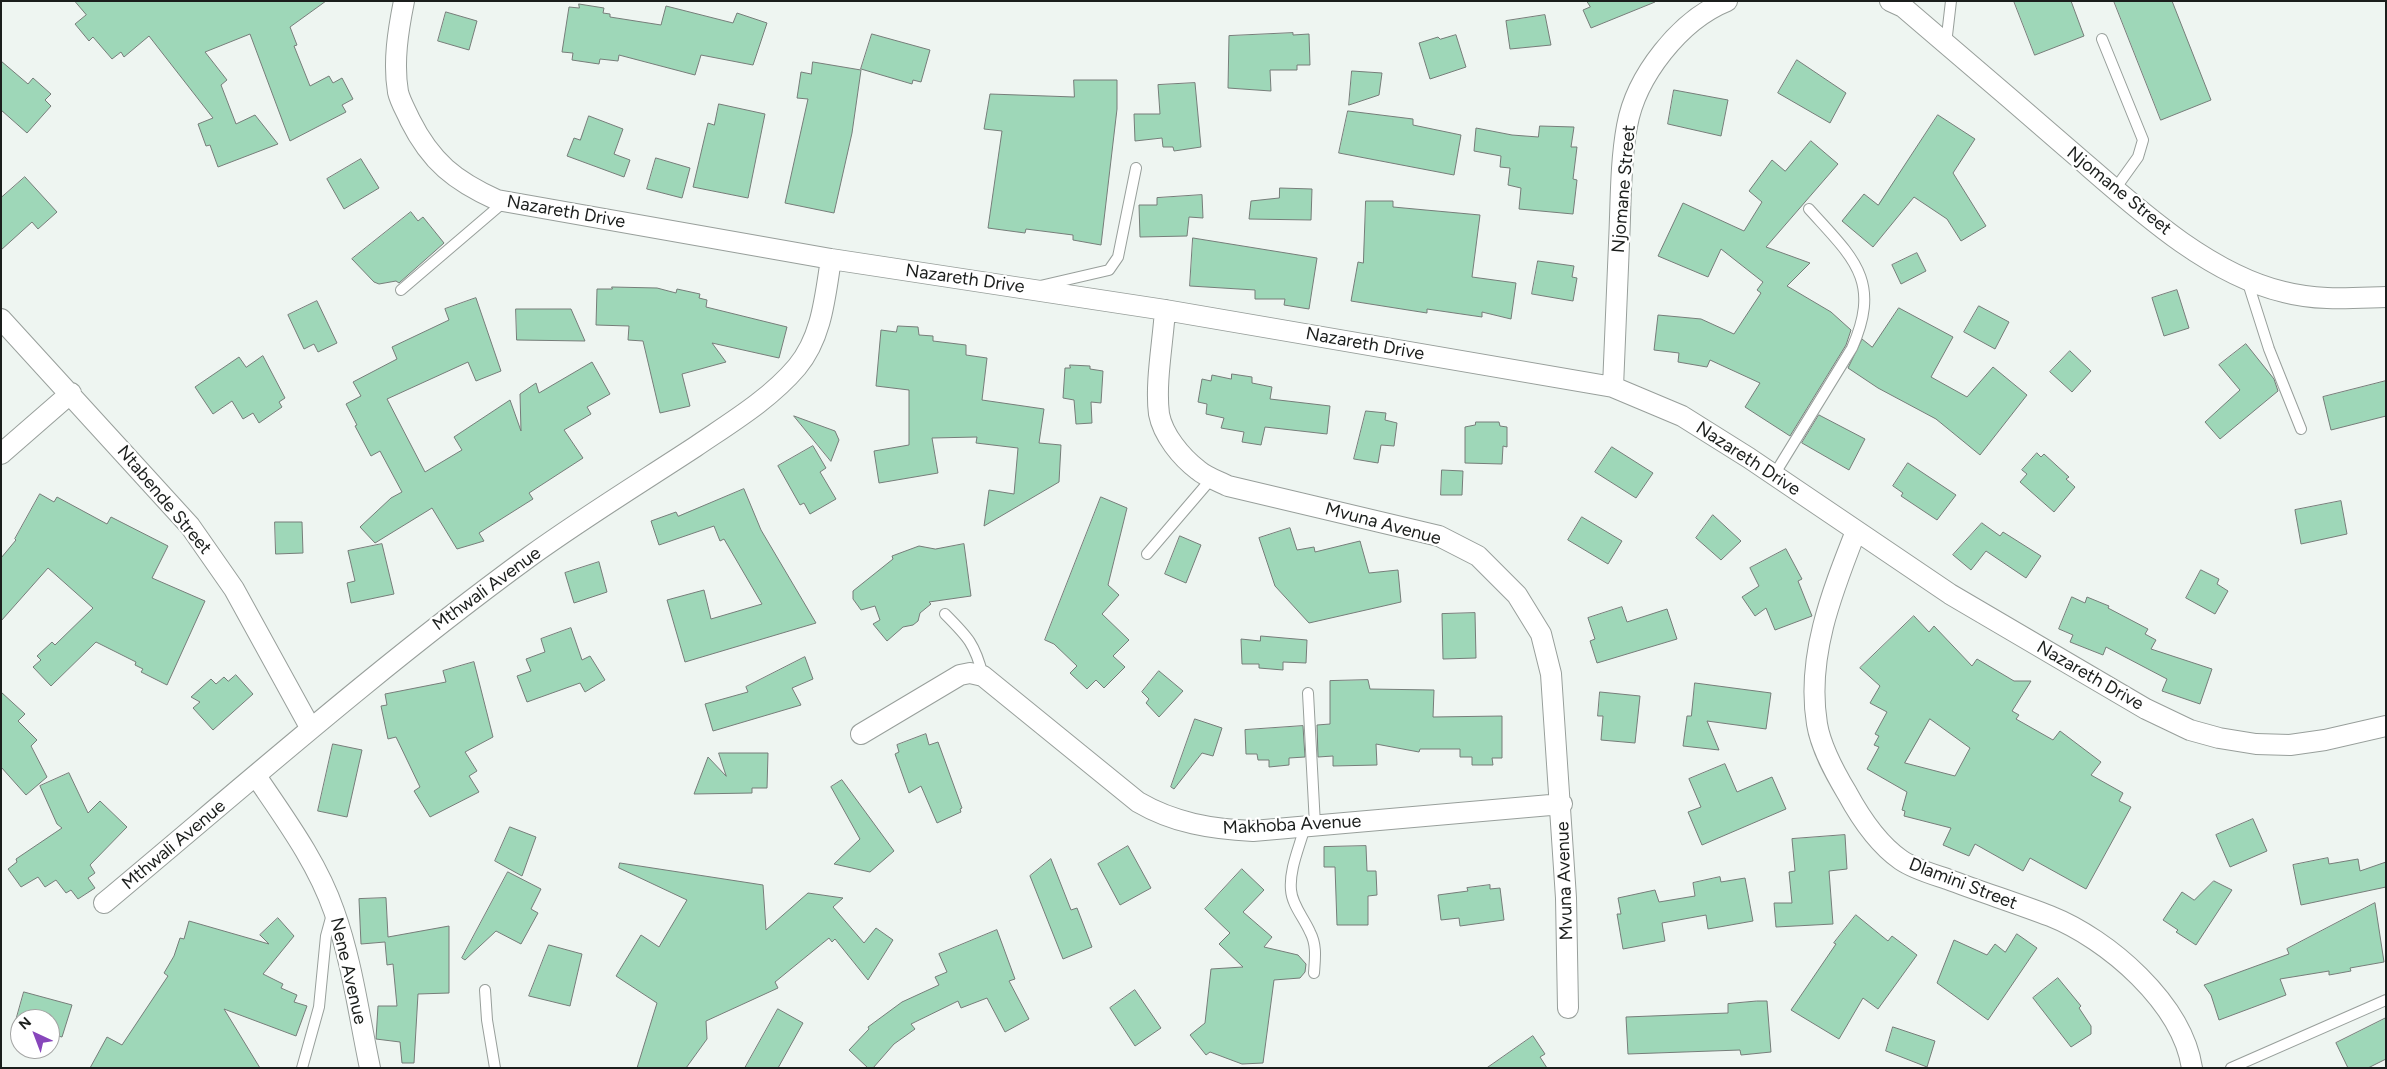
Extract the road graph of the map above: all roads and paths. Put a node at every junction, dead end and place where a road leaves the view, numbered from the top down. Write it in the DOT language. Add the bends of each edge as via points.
graph roads {
  1 [pos="404,1"];
  2 [pos="1727,1"];
  3 [pos="1890,1"];
  4 [pos="1951,1"];
  5 [pos="2102,40"];
  6 [pos="1946,44"];
  7 [pos="1136,168"];
  8 [pos="2114,189"];
  9 [pos="504,202"];
  10 [pos="1809,209"];
  11 [pos="831,259"];
  12 [pos="2247,278"];
  13 [pos="1029,288"];
  14 [pos="401,290"];
  15 [pos="2386,297"];
  16 [pos="1165,310"];
  17 [pos="1,319"];
  18 [pos="1612,387"];
  19 [pos="71,394"];
  20 [pos="2301,429"];
  21 [pos="1,454"];
  22 [pos="1774,475"];
  23 [pos="1212,478"];
  24 [pos="1856,531"];
  25 [pos="1147,554"];
  26 [pos="944,614"];
  27 [pos="983,676"];
  28 [pos="1308,693"];
  29 [pos="2386,726"];
  30 [pos="311,728"];
  31 [pos="861,734"];
  32 [pos="256,776"];
  33 [pos="1562,804"];
  34 [pos="1310,826"];
  35 [pos="104,904"];
  36 [pos="333,908"];
  37 [pos="1314,973"];
  38 [pos="485,990"];
  39 [pos="2386,1000"];
  40 [pos="1568,1008"];
  41 [pos="302,1068"];
  42 [pos="370,1068"];
  43 [pos="495,1068"];
  44 [pos="2192,1068"];
  45 [pos="2231,1068"];
  1 -- 9 [label="street, Nazareth Drive" via="398,32 398,94 434,158 470,188"];
  2 -- 18 [label="street, Njomane Street" via="1689,24 1664,48 1644,80 1627,125"];
  3 -- 6 [label="street, Njomane Street" via="1903,7"];
  4 -- 6 [label="lane"];
  5 -- 8 [label="lane" via="2143,140 2138,157"];
  6 -- 8 [label="street, Njomane Street"];
  7 -- 13 [label="lane" via="1114,265 1109,270"];
  8 -- 12 [label="street, Njomane Street" via="2158,226"];
  9 -- 11 [label="street, Nazareth Drive"];
  9 -- 14 [label="lane"];
  10 -- 22 [label="lane" via="1846,249 1865,286 1866,305 1862,326 1852,348"];
  11 -- 13 [label="street, Nazareth Drive"];
  11 -- 30 [label="street, Mthwali Avenue" via="820,322 811,346 777,388 743,415 501,578"];
  12 -- 15 [label="street, Njomane Street" via="2284,292 2328,300"];
  12 -- 20 [label="lane" via="2269,349"];
  13 -- 16 [label="street, Nazareth Drive"];
  16 -- 18 [label="street, Nazareth Drive"];
  16 -- 23 [label="street, Mvuna Avenue" via="1159,415 1181,454 1198,471"];
  17 -- 19 [label="street, Ntabende Street"];
  18 -- 22 [label="street, Nazareth Drive" via="1682,416"];
  19 -- 21 [label="street"];
  19 -- 30 [label="street, Ntabende Street" via="190,526 212,556 234,589"];
  22 -- 24 [label="street, Nazareth Drive"];
  23 -- 25 [label="lane"];
  23 -- 33 [label="street, Mvuna Avenue" via="1228,486 1439,536 1478,556 1517,595 1541,634 1551,674"];
  24 -- 29 [label="street, Nazareth Drive" via="1950,594 2146,709 2190,730 2256,744 2290,745"];
  24 -- 44 [label="street, Dlamini Street" via="1829,602 1818,648 1814,689 1817,726 1833,769 1858,813 1902,860 2051,917 2076,929 2111,953 2139,976 2164,1004 2179,1030"];
  26 -- 27 [label="lane" via="972,643"];
  27 -- 31 [label="street" via="970,673 960,676"];
  27 -- 34 [label="street, Makhoba Avenue" via="1117,786 1159,814 1216,830 1253,831"];
  28 -- 34 [label="lane"];
  30 -- 32 [label="street, Mthwali Avenue"];
  32 -- 35 [label="street, Mthwali Avenue"];
  32 -- 36 [label="street, Nene Avenue" via="306,852"];
  33 -- 34 [label="street, Makhoba Avenue"];
  33 -- 40 [label="street, Mvuna Avenue"];
  34 -- 37 [label="lane" via="1292,873 1291,891 1316,950"];
  36 -- 41 [label="lane" via="326,936 320,1007"];
  36 -- 42 [label="street, Nene Avenue" via="346,949"];
  38 -- 43 [label="lane"];
  39 -- 45 [label="lane"];
}
